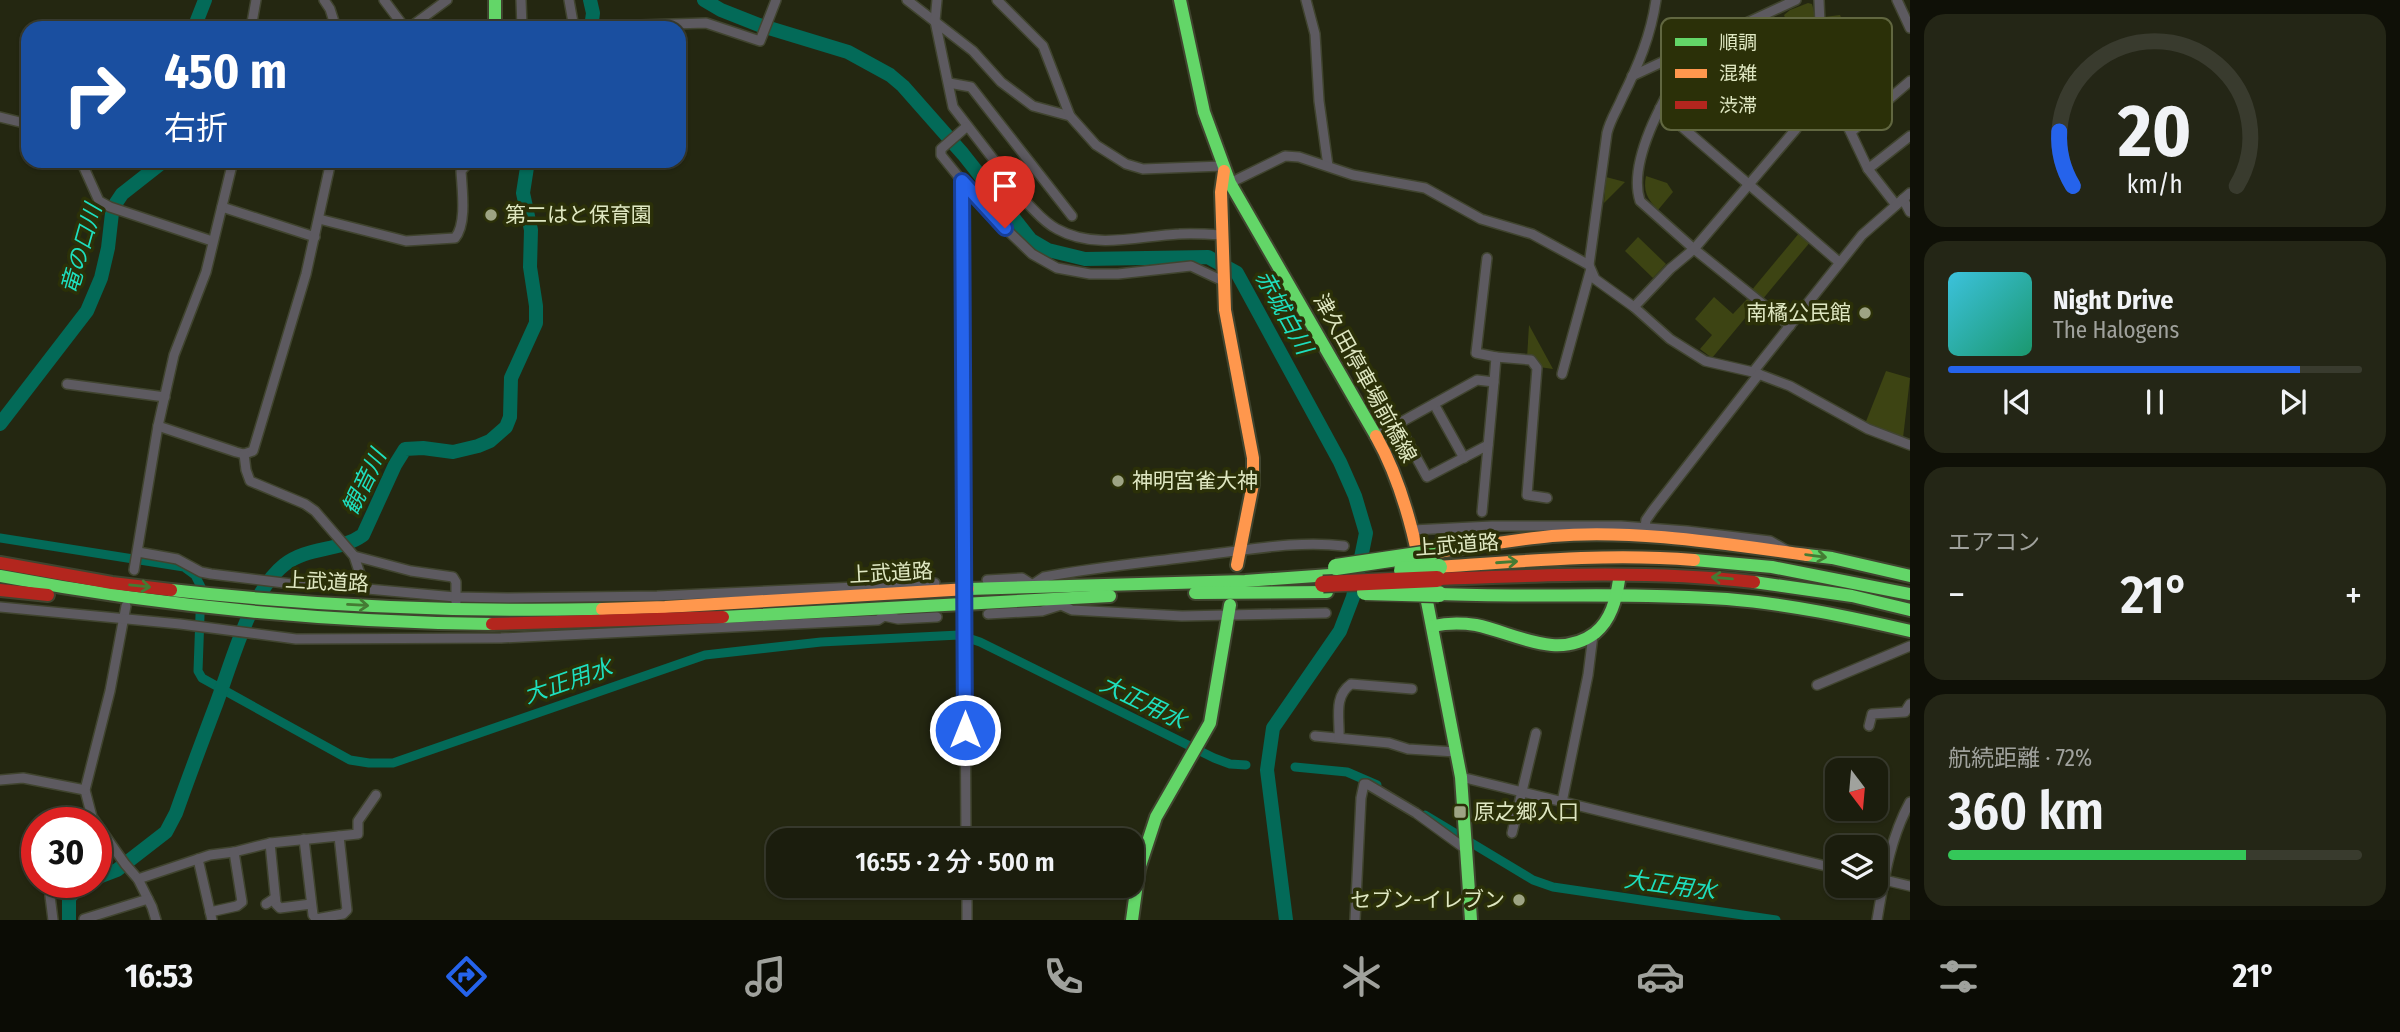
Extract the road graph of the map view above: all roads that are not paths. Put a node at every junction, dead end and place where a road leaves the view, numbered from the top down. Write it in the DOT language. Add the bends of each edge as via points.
graph roads {
  1 [pos="256,0"];
  2 [pos="324,0"];
  3 [pos="384,0"];
  4 [pos="447,0"];
  5 [pos="495,0"];
  6 [pos="521,0"];
  7 [pos="569,0"];
  8 [pos="907,0"];
  9 [pos="937,0"];
  10 [pos="997,0"];
  11 [pos="1180,0"];
  12 [pos="1306,0"];
  13 [pos="1656,0"];
  14 [pos="1796,0"];
  15 [pos="1819,0"];
  16 [pos="1897,0"];
  17 [pos="775,3"];
  18 [pos="1759,18"];
  19 [pos="1820,18"];
  20 [pos="252,21"];
  21 [pos="334,21"];
  22 [pos="401,21"];
  23 [pos="417,21"];
  24 [pos="493,21"];
  25 [pos="522,21"];
  26 [pos="573,21"];
  27 [pos="935,21"];
  28 [pos="686,24"];
  29 [pos="1910,28"];
  30 [pos="1661,63"];
  31 [pos="1632,76"];
  32 [pos="1910,81"];
  33 [pos="949,83"];
  34 [pos="1892,97"];
  35 [pos="1660,108"];
  36 [pos="1070,116"];
  37 [pos="0,117"];
  38 [pos="21,122"];
  39 [pos="965,128"];
  40 [pos="1686,130"];
  41 [pos="1795,130"];
  42 [pos="1853,130"];
  43 [pos="1851,132"];
  44 [pos="1910,136"];
  45 [pos="1328,166"];
  46 [pos="84,168"];
  47 [pos="231,168"];
  48 [pos="330,168"];
  49 [pos="464,168"];
  50 [pos="1868,169"];
  51 [pos="1226,172"];
  52 [pos="962,181"];
  53 [pos="1749,184"];
  54 [pos="1903,199"];
  55 [pos="222,208"];
  56 [pos="1910,212"];
  57 [pos="1073,216"];
  58 [pos="319,219"];
  59 [pos="315,237"];
  60 [pos="1222,239"];
  61 [pos="212,241"];
  62 [pos="1694,249"];
  63 [pos="1487,258"];
  64 [pos="1839,262"];
  65 [pos="1590,268"];
  66 [pos="1223,281"];
  67 [pos="1634,306"];
  68 [pos="1790,326"];
  69 [pos="1496,357"];
  70 [pos="1756,373"];
  71 [pos="1562,374"];
  72 [pos="1494,382"];
  73 [pos="67,384"];
  74 [pos="164,397"];
  75 [pos="1434,404"];
  76 [pos="1398,424"];
  77 [pos="158,426"];
  78 [pos="1376,436"];
  79 [pos="1488,445"];
  80 [pos="1910,445"];
  81 [pos="244,454"];
  82 [pos="1464,458"];
  83 [pos="1547,498"];
  84 [pos="1482,512"];
  85 [pos="1645,527"];
  86 [pos="1413,530"];
  87 [pos="1619,535"];
  88 [pos="1344,546"];
  89 [pos="351,553"];
  90 [pos="0,555"];
  91 [pos="1619,555"];
  92 [pos="1238,558"];
  93 [pos="1789,560"];
  94 [pos="0,563"];
  95 [pos="1437,573"];
  96 [pos="0,576"];
  97 [pos="1910,576"];
  98 [pos="1329,579"];
  99 [pos="987,580"];
  100 [pos="935,583"];
  101 [pos="1618,587"];
  102 [pos="365,589"];
  103 [pos="0,590"];
  104 [pos="1034,593"];
  105 [pos="1910,594"];
  106 [pos="120,595"];
  107 [pos="963,596"];
  108 [pos="867,598"];
  109 [pos="1058,601"];
  110 [pos="456,602"];
  111 [pos="0,607"];
  112 [pos="1910,610"];
  113 [pos="885,611"];
  114 [pos="1229,611"];
  115 [pos="1326,612"];
  116 [pos="988,614"];
  117 [pos="937,617"];
  118 [pos="123,620"];
  119 [pos="1433,626"];
  120 [pos="1910,631"];
  121 [pos="1593,635"];
  122 [pos="1910,646"];
  123 [pos="1817,685"];
  124 [pos="1412,689"];
  125 [pos="1910,704"];
  126 [pos="1869,726"];
  127 [pos="1536,733"];
  128 [pos="1315,736"];
  129 [pos="1339,738"];
  130 [pos="1456,752"];
  131 [pos="1461,777"];
  132 [pos="0,780"];
  133 [pos="85,790"];
  134 [pos="1522,792"];
  135 [pos="376,795"];
  136 [pos="1562,802"];
  137 [pos="1910,802"];
  138 [pos="88,807"];
  139 [pos="966,828"];
  140 [pos="1512,833"];
  141 [pos="339,836"];
  142 [pos="304,839"];
  143 [pos="270,843"];
  144 [pos="1467,844"];
  145 [pos="112,848"];
  146 [pos="234,852"];
  147 [pos="1888,855"];
  148 [pos="198,859"];
  149 [pos="1825,866"];
  150 [pos="138,879"];
  151 [pos="1888,881"];
  152 [pos="1910,886"];
  153 [pos="50,898"];
  154 [pos="275,898"];
  155 [pos="967,898"];
  156 [pos="1879,898"];
  157 [pos="148,899"];
  158 [pos="266,904"];
  159 [pos="311,904"];
  160 [pos="211,916"];
  161 [pos="84,919"];
  162 [pos="53,920"];
  163 [pos="156,920"];
  164 [pos="967,920"];
  165 [pos="1132,920"];
  166 [pos="1355,920"];
  167 [pos="1471,920"];
  168 [pos="1877,920"];
  1 -- 20 [label="street"];
  2 -- 21 [label="street"];
  3 -- 22 [label="street"];
  4 -- 23 [label="street"];
  5 -- 24 [label="main road"];
  6 -- 25 [label="street"];
  7 -- 26 [label="street"];
  8 -- 27 [label="street"];
  9 -- 27 [label="street"];
  10 -- 36 [label="street" via="1043,46"];
  11 -- 51 [label="main road, 津久田停車場前橋線" via="1204,112"];
  12 -- 45 [label="street" via="1315,34"];
  13 -- 31 [label="street" via="1650,34"];
  14 -- 18 [label="street"];
  15 -- 19 [label="street"];
  16 -- 29 [label="street"];
  17 -- 28 [label="street" via="760,41 706,23"];
  27 -- 33 [label="street"];
  27 -- 36 [label="street" via="1033,106"];
  30 -- 31 [label="street"];
  31 -- 65 [label="street" via="1609,122"];
  32 -- 34 [label="street"];
  33 -- 39 [label="street" via="953,107"];
  33 -- 57 [label="street" via="971,87"];
  35 -- 62 [label="street" via="1645,144 1636,190 1646,208"];
  36 -- 51 [label="street" via="1096,145 1135,167"];
  37 -- 38 [label="street"];
  39 -- 52 [label="street" via="941,149"];
  39 -- 60 [label="street" via="1028,204 1056,229 1100,240 1180,234"];
  40 -- 53 [label="street"];
  41 -- 53 [label="street"];
  42 -- 43 [label="street"];
  43 -- 50 [label="street"];
  44 -- 50 [label="street"];
  45 -- 51 [label="street" via="1285,156"];
  45 -- 65 [label="street" via="1353,176 1425,188 1481,219 1532,233"];
  46 -- 61 [label="street" via="99,201"];
  47 -- 55 [label="street"];
  48 -- 58 [label="street"];
  49 -- 58 [label="street" via="460,233 455,238 406,241"];
  50 -- 54 [label="street"];
  51 -- 60 [label="main road" via="1221,192"];
  51 -- 78 [label="main road, 津久田停車場前橋線"];
  52 -- 66 [label="street" via="1032,254 1057,268 1118,274 1191,266"];
  52 -- 107 [label="street"];
  53 -- 62 [label="street"];
  53 -- 64 [label="street"];
  54 -- 56 [label="street"];
  54 -- 64 [label="street"];
  55 -- 59 [label="street"];
  55 -- 61 [label="street"];
  58 -- 59 [label="street"];
  59 -- 81 [label="street" via="254,447"];
  60 -- 66 [label="main road"];
  61 -- 74 [label="street"];
  62 -- 67 [label="street"];
  62 -- 68 [label="street"];
  63 -- 69 [label="street" via="1476,354"];
  64 -- 68 [label="street"];
  65 -- 67 [label="street" via="1595,279"];
  65 -- 71 [label="street"];
  66 -- 92 [label="main road" via="1253,458"];
  67 -- 70 [label="street" via="1670,339 1705,361"];
  68 -- 70 [label="street"];
  69 -- 72 [label="street"];
  69 -- 83 [label="street" via="1531,360 1537,368 1527,495"];
  70 -- 80 [label="street"];
  70 -- 85 [label="street"];
  72 -- 75 [label="street" via="1477,380"];
  72 -- 79 [label="street"];
  73 -- 74 [label="street"];
  74 -- 77 [label="street"];
  75 -- 76 [label="street"];
  75 -- 82 [label="street"];
  76 -- 78 [label="street"];
  76 -- 82 [label="street" via="1427,477"];
  77 -- 81 [label="street"];
  77 -- 102 [label="street" via="136,560 177,559 211,574"];
  78 -- 86 [label="main road, 津久田停車場前橋線" via="1399,482"];
  79 -- 82 [label="street"];
  79 -- 84 [label="street"];
  81 -- 89 [label="street" via="250,481 315,511"];
  85 -- 86 [label="street"];
  85 -- 93 [label="street" via="1770,541"];
  86 -- 119 [label="main road, 津久田停車場前橋線"];
  87 -- 91 [label="main road"];
  87 -- 93 [label="main road"];
  87 -- 95 [label="main road" via="1553,537"];
  88 -- 92 [label="street" via="1323,543"];
  89 -- 102 [label="street"];
  89 -- 110 [label="street" via="411,571 453,577"];
  90 -- 106 [label="main road"];
  92 -- 104 [label="street" via="1050,576 1039,579"];
  93 -- 97 [label="main road, one-way" via="1832,558"];
  94 -- 106 [label="main road, 上武道路"];
  95 -- 98 [label="main road, 上武道路, bridge"];
  95 -- 98 [label="main road, bridge"];
  95 -- 101 [label="main road" via="1526,597"];
  95 -- 105 [label="main road, 上武道路, one-way" via="1553,559 1657,557 1772,567"];
  112 -- 95 [label="main road, 上武道路, one-way" via="1814,590 1702,576"];
  96 -- 106 [label="main road, 上武道路"];
  98 -- 104 [label="main road, 上武道路"];
  98 -- 109 [label="main road, 上武道路"];
  99 -- 104 [label="street" via="1027,579"];
  100 -- 108 [label="street" via="877,586"];
  101 -- 120 [label="main road" via="1726,599 1784,600"];
  101 -- 121 [label="main road" via="1607,619"];
  102 -- 110 [label="street"];
  103 -- 106 [label="main road" via="71,597"];
  104 -- 107 [label="main road, 上武道路"];
  104 -- 109 [label="main road, 上武道路"];
  106 -- 108 [label="main road, 上武道路" via="424,623 694,619"];
  106 -- 118 [label="street"];
  107 -- 108 [label="main road, 上武道路"];
  107 -- 113 [label="main road, 上武道路"];
  107 -- 139 [label="street"];
  108 -- 110 [label="street" via="856,587"];
  108 -- 113 [label="main road, 上武道路"];
  109 -- 114 [label="street" via="1072,610 1182,616"];
  109 -- 116 [label="street" via="1049,610"];
  111 -- 118 [label="street"];
  113 -- 117 [label="street" via="898,619"];
  113 -- 118 [label="street" via="878,620 727,628 296,639"];
  114 -- 115 [label="street"];
  114 -- 165 [label="main road" via="1210,723 1156,817 1139,869"];
  118 -- 133 [label="street"];
  119 -- 121 [label="main road" via="1477,626 1552,646"];
  119 -- 130 [label="main road, 津久田停車場前橋線"];
  121 -- 136 [label="street"];
  122 -- 123 [label="street"];
  124 -- 129 [label="street" via="1351,684 1338,701"];
  125 -- 126 [label="street" via="1905,712 1872,714"];
  127 -- 134 [label="street"];
  128 -- 129 [label="street"];
  129 -- 130 [label="street"];
  130 -- 131 [label="main road, 津久田停車場前橋線"];
  131 -- 134 [label="street"];
  131 -- 144 [label="main road, 津久田停車場前橋線"];
  132 -- 133 [label="street" via="16,778"];
  133 -- 138 [label="street"];
  134 -- 136 [label="street"];
  134 -- 140 [label="street"];
  135 -- 141 [label="street" via="358,821 358,834"];
  136 -- 149 [label="street"];
  137 -- 147 [label="street"];
  141 -- 142 [label="street"];
  141 -- 159 [label="street" via="347,910 316,919"];
  142 -- 143 [label="street"];
  142 -- 159 [label="street"];
  143 -- 146 [label="street"];
  143 -- 154 [label="street"];
  144 -- 166 [label="street" via="1364,784"];
  144 -- 167 [label="main road, 津久田停車場前橋線"];
  145 -- 150 [label="street"];
  146 -- 148 [label="street"];
  146 -- 160 [label="street" via="242,902"];
  148 -- 150 [label="street"];
  148 -- 160 [label="street"];
  150 -- 157 [label="street"];
  151 -- 152 [label="street"];
  153 -- 162 [label="street"];
  154 -- 158 [label="street"];
  154 -- 159 [label="street" via="280,908"];
  155 -- 164 [label="street"];
  156 -- 168 [label="street"];
  157 -- 161 [label="street"];
  157 -- 163 [label="street"];
}
